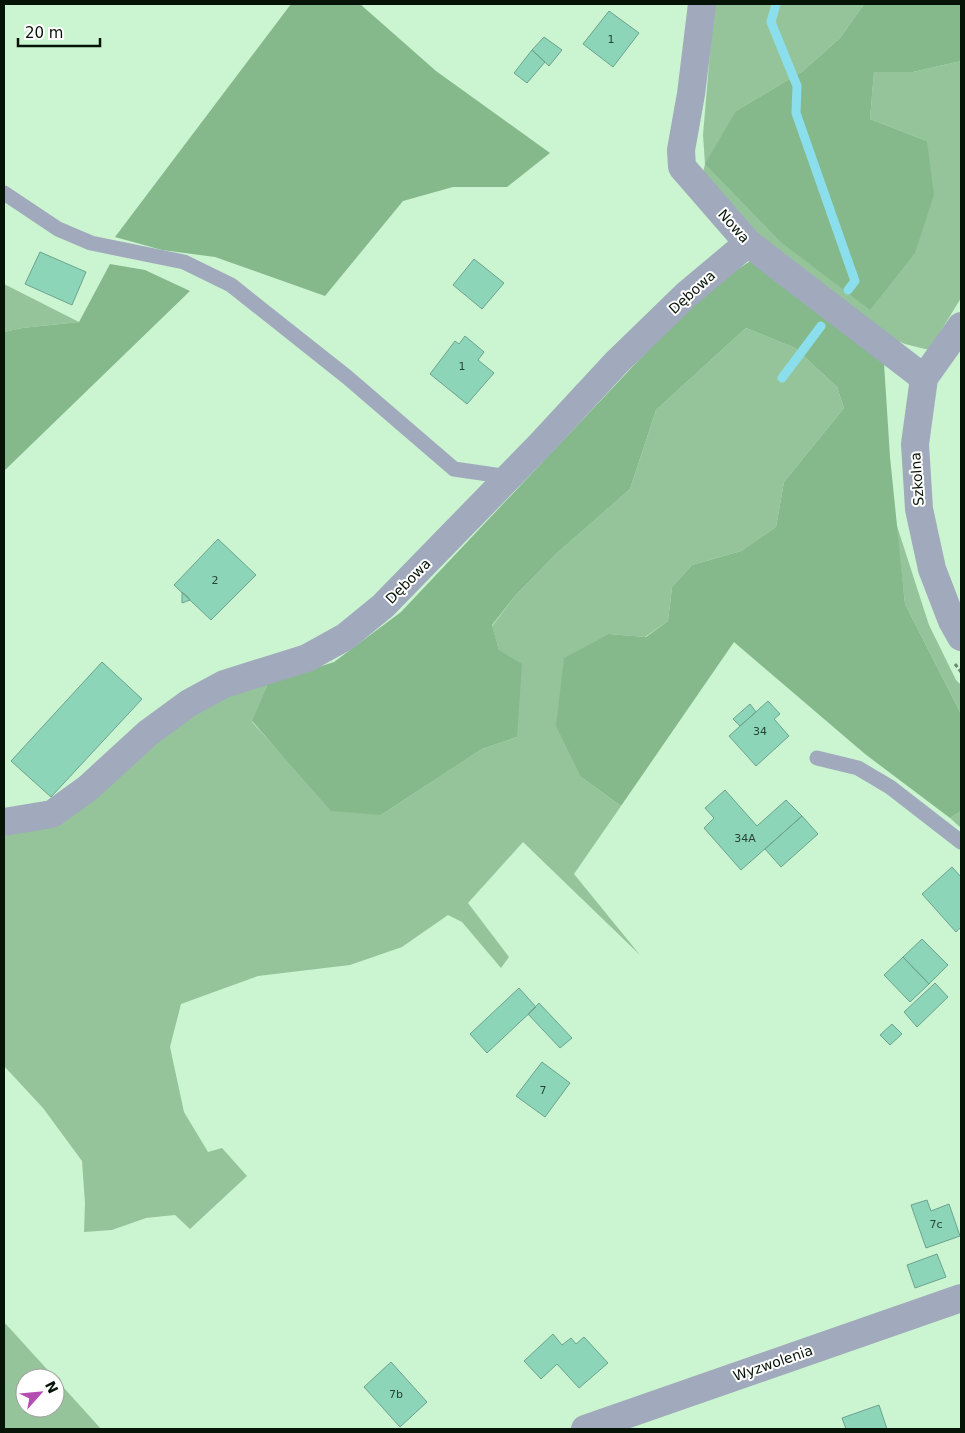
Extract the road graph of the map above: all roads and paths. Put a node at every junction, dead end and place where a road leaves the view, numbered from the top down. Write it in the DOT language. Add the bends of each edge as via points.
graph roads {
  1 [pos="702,4"];
  2 [pos="4,193"];
  3 [pos="748,243"];
  4 [pos="961,326"];
  5 [pos="924,378"];
  6 [pos="509,477"];
  7 [pos="961,637"];
  8 [pos="817,758"];
  9 [pos="4,822"];
  10 [pos="961,842"];
  11 [pos="961,1298"];
  12 [pos="585,1429"];
  1 -- 3 [label="street, Nowa" via="681,150 682,167"];
  2 -- 6 [label="lane" via="58,229 91,243 184,262 231,285 347,377 454,469"];
  3 -- 5 [label="street, Nowa"];
  3 -- 6 [label="street, Dębowa" via="686,295 616,363"];
  4 -- 5 [label="street, Szkolna"];
  5 -- 7 [label="street, Szkolna" via="915,444 919,510 932,569"];
  6 -- 9 [label="street, Dębowa" via="383,606 345,637 307,658 224,684 189,703 148,733 88,788 52,814"];
  8 -- 10 [label="lane" via="858,768 890,787"];
  11 -- 12 [label="street, Wyzwolenia"];
}
